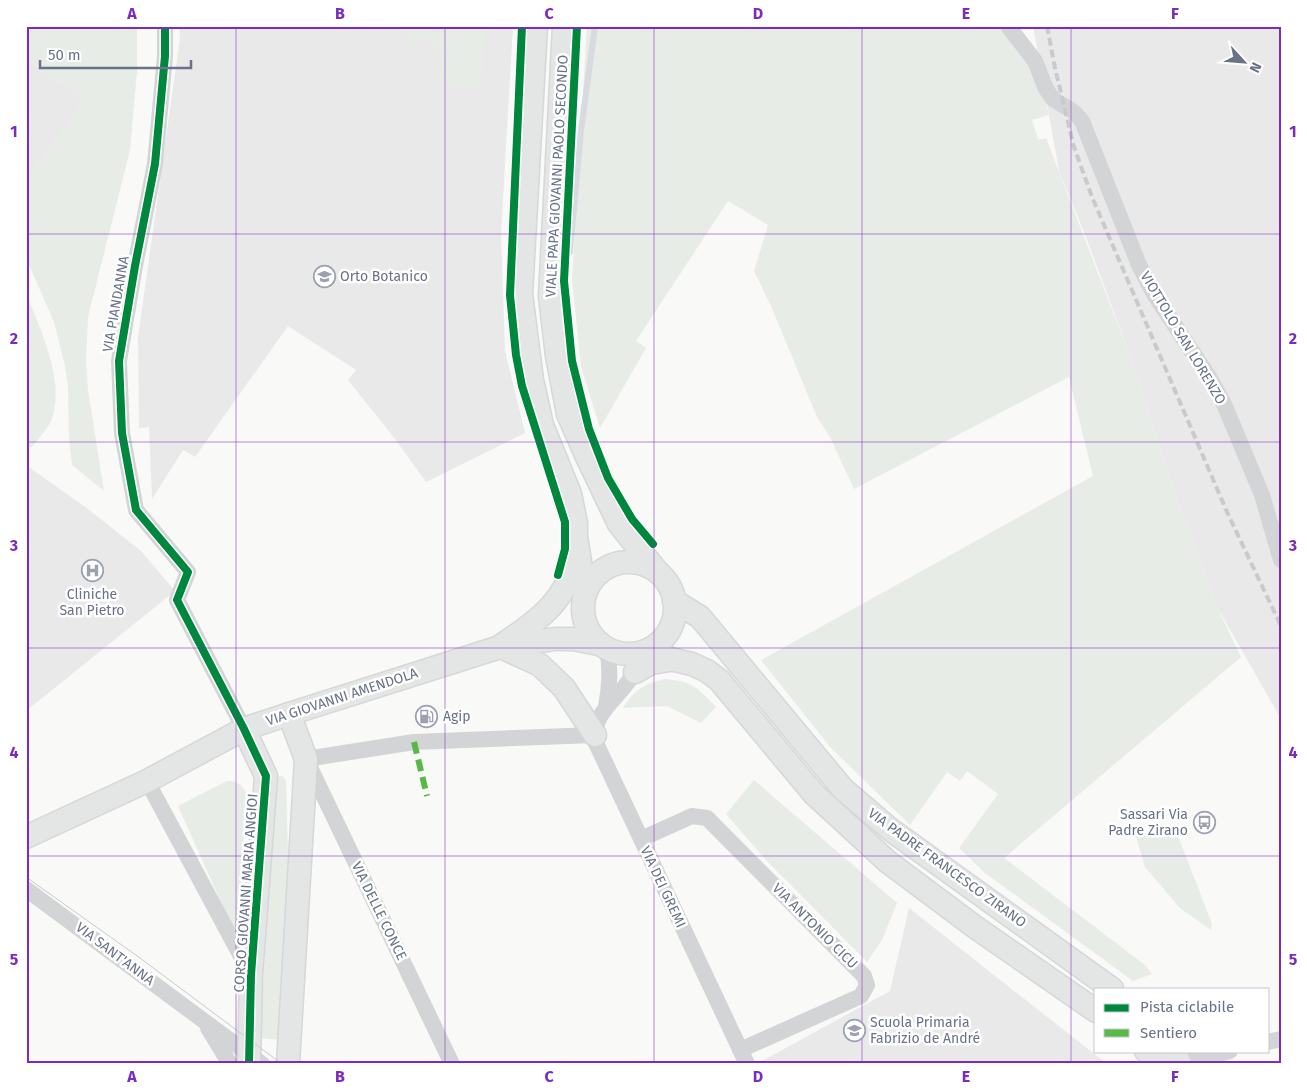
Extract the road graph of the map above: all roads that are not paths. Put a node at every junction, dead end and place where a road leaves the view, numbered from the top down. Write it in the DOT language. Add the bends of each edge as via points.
graph roads {
  1 [pos="165,26"];
  2 [pos="536,26"];
  3 [pos="564,26"];
  4 [pos="1008,26"];
  5 [pos="576,536"];
  6 [pos="1281,560"];
  7 [pos="656,570"];
  8 [pos="588,585"];
  9 [pos="556,600"];
  10 [pos="674,601"];
  11 [pos="500,647"];
  12 [pos="603,647"];
  13 [pos="642,658"];
  14 [pos="606,708"];
  15 [pos="288,714"];
  16 [pos="244,730"];
  17 [pos="595,735"];
  18 [pos="306,759"];
  19 [pos="147,780"];
  20 [pos="26,837"];
  21 [pos="641,839"];
  22 [pos="26,889"];
  23 [pos="251,975"];
  24 [pos="1111,988"];
  25 [pos="1094,1010"];
  26 [pos="1147,1052"];
  27 [pos="1174,1052"];
  28 [pos="1226,1052"];
  29 [pos="744,1057"];
  30 [pos="248,1061"];
  31 [pos="288,1064"];
  32 [pos="452,1064"];
  33 [pos="1160,1064"];
  34 [pos="1180,1064"];
  1 -- 16 [label="street, VIA PIANDANNA" via="155,164 119,362 122,433 136,510 188,572 177,600"];
  2 -- 5 [label="main road, VIALE PAPA GIOVANNI PAOLO SECONDO" via="521,294 530,372 542,425 570,494"];
  3 -- 7 [label="main road, VIALE PAPA GIOVANNI PAOLO SECONDO" via="550,296 557,356 568,414 587,457 619,524"];
  4 -- 6 [label="street, VIOTTOLO SAN LORENZO" via="1035,61 1053,99 1082,121 1139,265 1224,404 1262,495"];
  5 -- 8 [label="main road, VIALE PAPA GIOVANNI PAOLO SECONDO" via="581,568"];
  5 -- 9 [label="main road" via="569,578"];
  7 -- 8 [label="main road" via="643,564 614,564 601,571"];
  7 -- 10 [label="main road" via="668,584"];
  8 -- 9 [label="main road, VIA GIOVANNI AMENDOLA"];
  8 -- 12 [label="main road" via="582,603 583,619 589,633"];
  9 -- 11 [label="main road, VIA GIOVANNI AMENDOLA" via="529,627"];
  10 -- 13 [label="main road" via="670,629"];
  10 -- 24 [label="main road, VIA PADRE FRANCESCO ZIRANO" via="700,617 843,789 891,830"];
  11 -- 12 [label="main road, VIA GIOVANNI AMENDOLA" via="555,639"];
  11 -- 15 [label="main road, VIA GIOVANNI AMENDOLA"];
  11 -- 17 [label="main road" via="540,665 564,688"];
  12 -- 13 [label="main road"];
  12 -- 14 [label="street" via="610,664"];
  13 -- 14 [label="street"];
  13 -- 25 [label="main road, VIA PADRE FRANCESCO ZIRANO" via="692,664 719,680 814,794 888,862"];
  14 -- 17 [label="street" via="598,720"];
  15 -- 16 [label="main road, VIA GIOVANNI AMENDOLA"];
  15 -- 18 [label="main road"];
  16 -- 19 [label="main road, VIA GIOVANNI AMENDOLA"];
  16 -- 23 [label="main road, CORSO GIOVANNI MARIA ANGIOI" via="266,776"];
  17 -- 18 [label="street" via="414,742"];
  17 -- 21 [label="street, VIA DEI GREMI"];
  18 -- 31 [label="main road"];
  18 -- 32 [label="street, VIA DELLE CONCE"];
  19 -- 20 [label="main road, VIA GIOVANNI AMENDOLA"];
  19 -- 23 [label="street"];
  21 -- 29 [label="street, VIA DEI GREMI"];
  21 -- 29 [label="street, VIA ANTONIO CICU" via="692,816 707,818 864,976 867,985 861,996"];
  22 -- 30 [label="street, VIA SANT'ANNA" via="203,1020"];
  23 -- 30 [label="main road, CORSO GIOVANNI MARIA ANGIOI"];
  26 -- 33 [label="main road"];
  27 -- 34 [label="main road"];
  28 -- 34 [label="street"];
}
